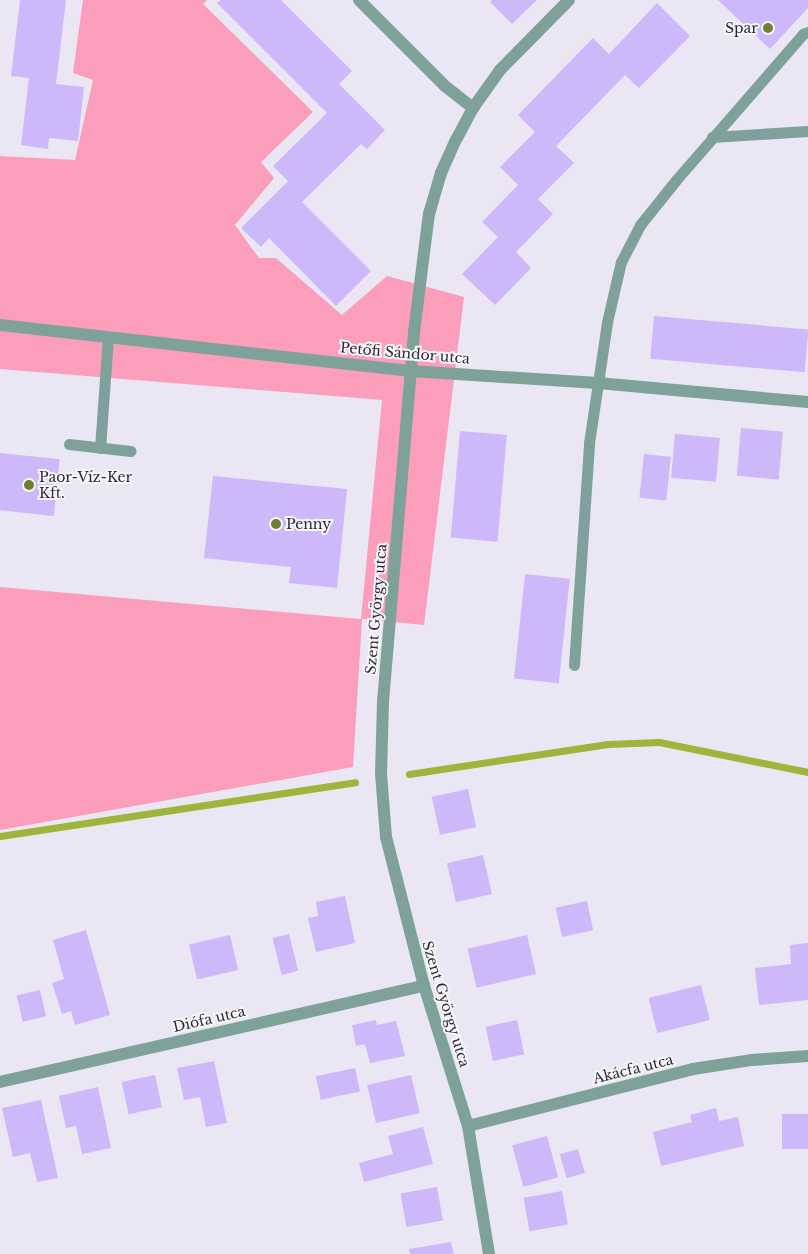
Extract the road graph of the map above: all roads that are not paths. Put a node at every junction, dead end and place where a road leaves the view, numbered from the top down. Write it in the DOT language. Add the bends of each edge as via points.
graph roads {
  1 [pos="359,0"];
  2 [pos="569,0"];
  3 [pos="808,32"];
  4 [pos="473,108"];
  5 [pos="808,131"];
  6 [pos="712,137"];
  7 [pos="0,325"];
  8 [pos="108,337"];
  9 [pos="411,371"];
  10 [pos="598,383"];
  11 [pos="808,402"];
  12 [pos="69,444"];
  13 [pos="100,448"];
  14 [pos="131,452"];
  15 [pos="574,665"];
  16 [pos="424,986"];
  17 [pos="808,1056"];
  18 [pos="0,1082"];
  19 [pos="468,1126"];
  20 [pos="489,1254"];
  1 -- 4 [label="street" via="445,86"];
  2 -- 4 [label="street, Szent György utca" via="500,70"];
  3 -- 6 [label="lane"];
  4 -- 9 [label="street, Szent György utca" via="441,173 429,214"];
  5 -- 6 [label="lane"];
  6 -- 10 [label="lane" via="640,225 621,262 607,322"];
  7 -- 8 [label="street, Petőfi Sándor utca"];
  8 -- 9 [label="street, Petőfi Sándor utca"];
  8 -- 13 [label="lane"];
  9 -- 10 [label="street, Petőfi Sándor utca"];
  9 -- 16 [label="street, Szent György utca" via="383,702 380,774 386,837"];
  10 -- 11 [label="street, Petőfi Sándor utca"];
  10 -- 15 [label="lane" via="589,443"];
  12 -- 13 [label="lane"];
  13 -- 14 [label="lane"];
  16 -- 18 [label="street, Diófa utca"];
  16 -- 19 [label="street, Szent György utca"];
  17 -- 19 [label="street, Akácfa utca" via="694,1069"];
  19 -- 20 [label="street, Szent György utca"];
}
